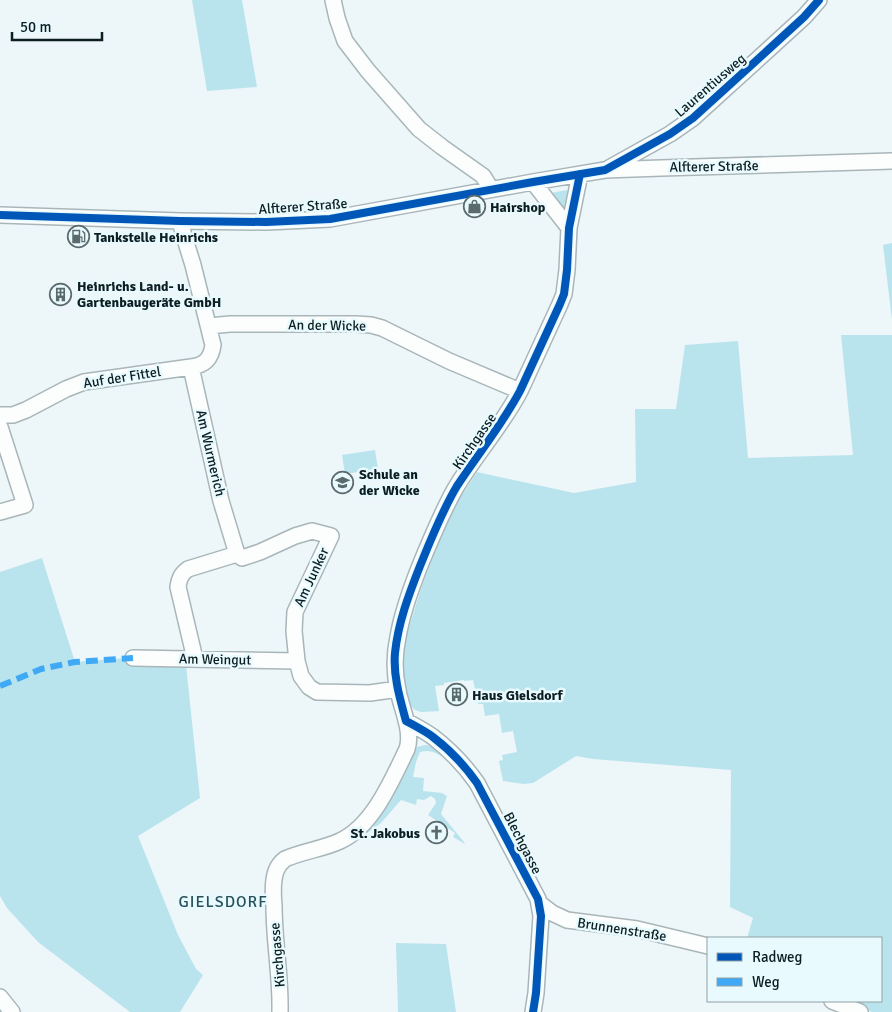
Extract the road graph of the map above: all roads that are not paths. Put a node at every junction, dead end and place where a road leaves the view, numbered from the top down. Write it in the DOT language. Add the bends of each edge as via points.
graph roads {
  1 [pos="333,0"];
  2 [pos="819,0"];
  3 [pos="892,161"];
  4 [pos="605,170"];
  5 [pos="580,174"];
  6 [pos="533,182"];
  7 [pos="491,189"];
  8 [pos="0,215"];
  9 [pos="180,221"];
  10 [pos="568,228"];
  11 [pos="209,326"];
  12 [pos="191,367"];
  13 [pos="520,391"];
  14 [pos="0,415"];
  15 [pos="0,428"];
  16 [pos="0,512"];
  17 [pos="237,554"];
  18 [pos="133,658"];
  19 [pos="195,659"];
  20 [pos="297,661"];
  21 [pos="398,689"];
  22 [pos="406,721"];
  23 [pos="539,903"];
  24 [pos="707,946"];
  25 [pos="0,997"];
  26 [pos="835,1002"];
  27 [pos="12,1012"];
  28 [pos="280,1012"];
  29 [pos="534,1012"];
  30 [pos="860,1012"];
  1 -- 7 [label="street" via="346,41 368,71 419,128 483,176"];
  2 -- 4 [label="street, Laurentiusweg" via="693,118"];
  3 -- 4 [label="street, Alfterer Straße"];
  4 -- 5 [label="street, Alfterer Straße"];
  5 -- 6 [label="street, Alfterer Straße"];
  5 -- 10 [label="street, Kirchgasse"];
  6 -- 7 [label="street, Alfterer Straße"];
  6 -- 10 [label="street"];
  7 -- 9 [label="street, Alfterer Straße" via="330,219"];
  8 -- 9 [label="street, Alfterer Straße"];
  9 -- 11 [label="street"];
  10 -- 13 [label="street, Kirchgasse" via="564,294"];
  11 -- 12 [label="street" via="213,345 210,357"];
  11 -- 13 [label="street, An der Wicke" via="371,325"];
  12 -- 14 [label="street, Auf der Fittel" via="84,382 26,410"];
  12 -- 17 [label="street, Am Wurmerich" via="221,501"];
  13 -- 21 [label="street, Kirchgasse" via="456,489 431,539 402,618 395,654"];
  15 -- 16 [label="street" via="25,505"];
  17 -- 19 [label="street" via="188,570 179,579 178,587"];
  17 -- 20 [label="street, Am Junker" via="242,558 312,531 331,536 295,612"];
  18 -- 19 [label="street, Am Weingut"];
  19 -- 20 [label="street, Am Weingut"];
  20 -- 21 [label="street, Am Junker" via="304,682 317,692 370,693"];
  21 -- 22 [label="street, Kirchgasse"];
  22 -- 23 [label="street, Blechgasse" via="433,737 477,783"];
  22 -- 28 [label="street, Kirchgasse" via="407,749 365,823 341,841 285,859 276,870 274,923"];
  23 -- 24 [label="street, Brunnenstraße" via="567,920 637,929"];
  23 -- 29 [label="street, Blechgasse" via="541,916"];
  25 -- 27 [label="street"];
  26 -- 30 [label="street"];
}
